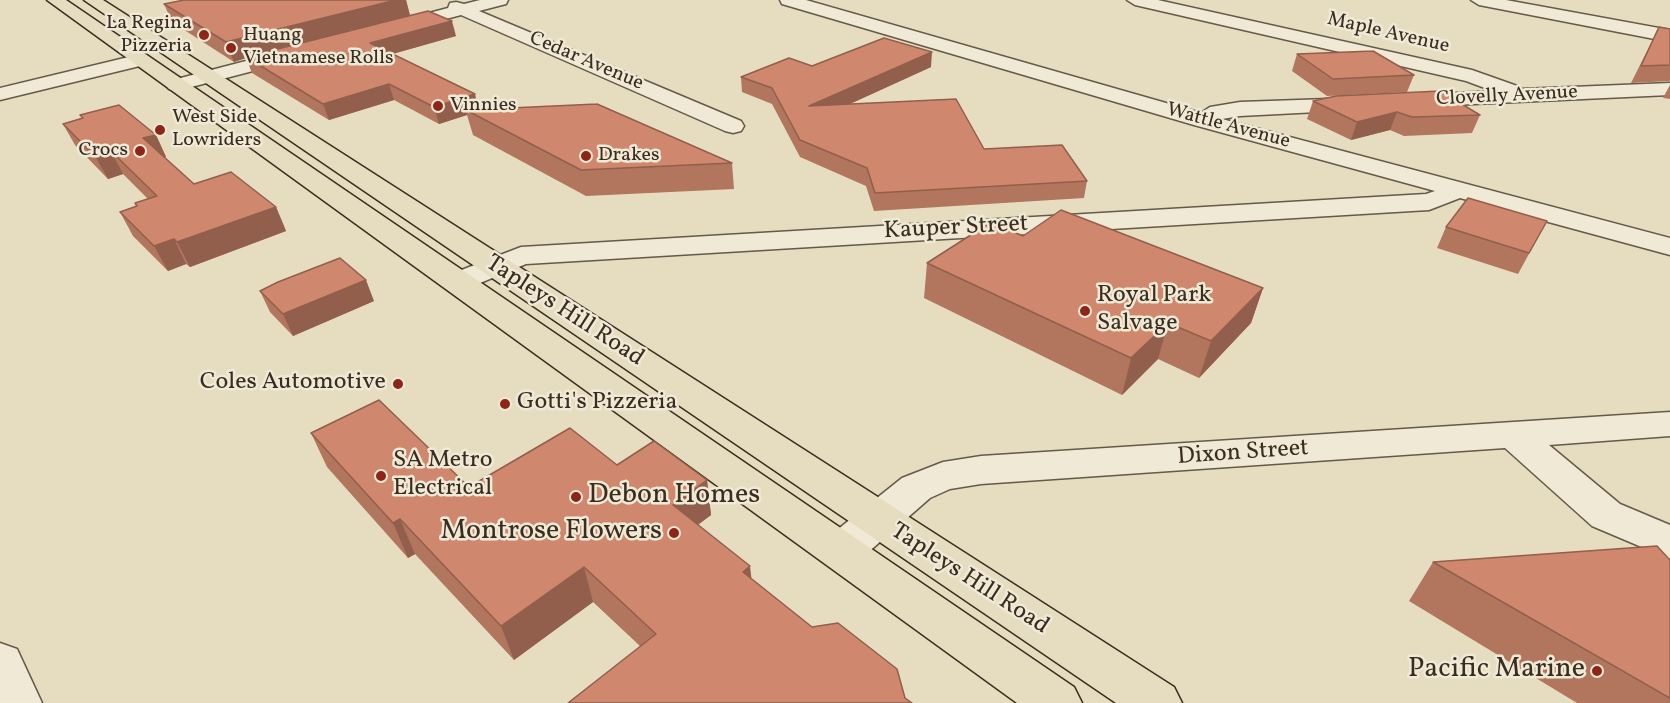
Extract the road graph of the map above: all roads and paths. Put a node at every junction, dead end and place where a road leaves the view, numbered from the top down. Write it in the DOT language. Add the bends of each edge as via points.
graph roads {
  1 [pos="55,0"];
  2 [pos="92,0"];
  3 [pos="439,0"];
  4 [pos="500,0"];
  5 [pos="788,0"];
  6 [pos="1135,0"];
  7 [pos="1479,0"];
  8 [pos="463,10"];
  9 [pos="382,31"];
  10 [pos="1670,36"];
  11 [pos="314,49"];
  12 [pos="141,60"];
  13 [pos="207,77"];
  14 [pos="176,85"];
  15 [pos="1670,88"];
  16 [pos="0,94"];
  17 [pos="1522,96"];
  18 [pos="1202,120"];
  19 [pos="733,126"];
  20 [pos="1455,187"];
  21 [pos="1670,247"];
  22 [pos="496,265"];
  23 [pos="458,282"];
  24 [pos="1670,424"];
  25 [pos="1515,436"];
  26 [pos="878,520"];
  27 [pos="1670,543"];
  28 [pos="842,550"];
  29 [pos="0,664"];
  30 [pos="17,703"];
  31 [pos="1057,703"];
  32 [pos="1157,703"];
  1 -- 12 [label="main road, Tapleys Hill Road"];
  2 -- 13 [label="main road, Tapleys Hill Road"];
  3 -- 8 [label="street, Cedar Avenue"];
  4 -- 8 [label="street"];
  5 -- 18 [label="street, Wattle Avenue"];
  6 -- 17 [label="street, Maple Avenue" via="1472,76"];
  7 -- 10 [label="street"];
  8 -- 9 [label="street"];
  8 -- 19 [label="street, Cedar Avenue"];
  11 -- 13 [label="street"];
  12 -- 14 [label="main road, Tapleys Hill Road"];
  12 -- 16 [label="street"];
  13 -- 14 [label="street"];
  13 -- 22 [label="main road, Tapleys Hill Road"];
  14 -- 23 [label="main road, Tapleys Hill Road"];
  15 -- 17 [label="street, Clovelly Avenue"];
  17 -- 18 [label="street, Clovelly Avenue" via="1240,109 1218,112"];
  18 -- 20 [label="street, Wattle Avenue"];
  20 -- 21 [label="street, Wattle Avenue"];
  20 -- 22 [label="street, Kauper Street" via="1449,195 1429,202 533,255"];
  22 -- 23 [label="street, Kauper Street"];
  22 -- 26 [label="main road, Tapleys Hill Road"];
  23 -- 28 [label="main road, Tapleys Hill Road"];
  24 -- 25 [label="street, Dixon Street"];
  25 -- 26 [label="street, Dixon Street" via="971,472 943,476 916,488"];
  25 -- 27 [label="street" via="1606,515"];
  26 -- 28 [label="street, Dixon Street"];
  26 -- 32 [label="main road, Tapleys Hill Road"];
  28 -- 31 [label="main road, Tapleys Hill Road"];
  29 -- 30 [label="street"];
}
